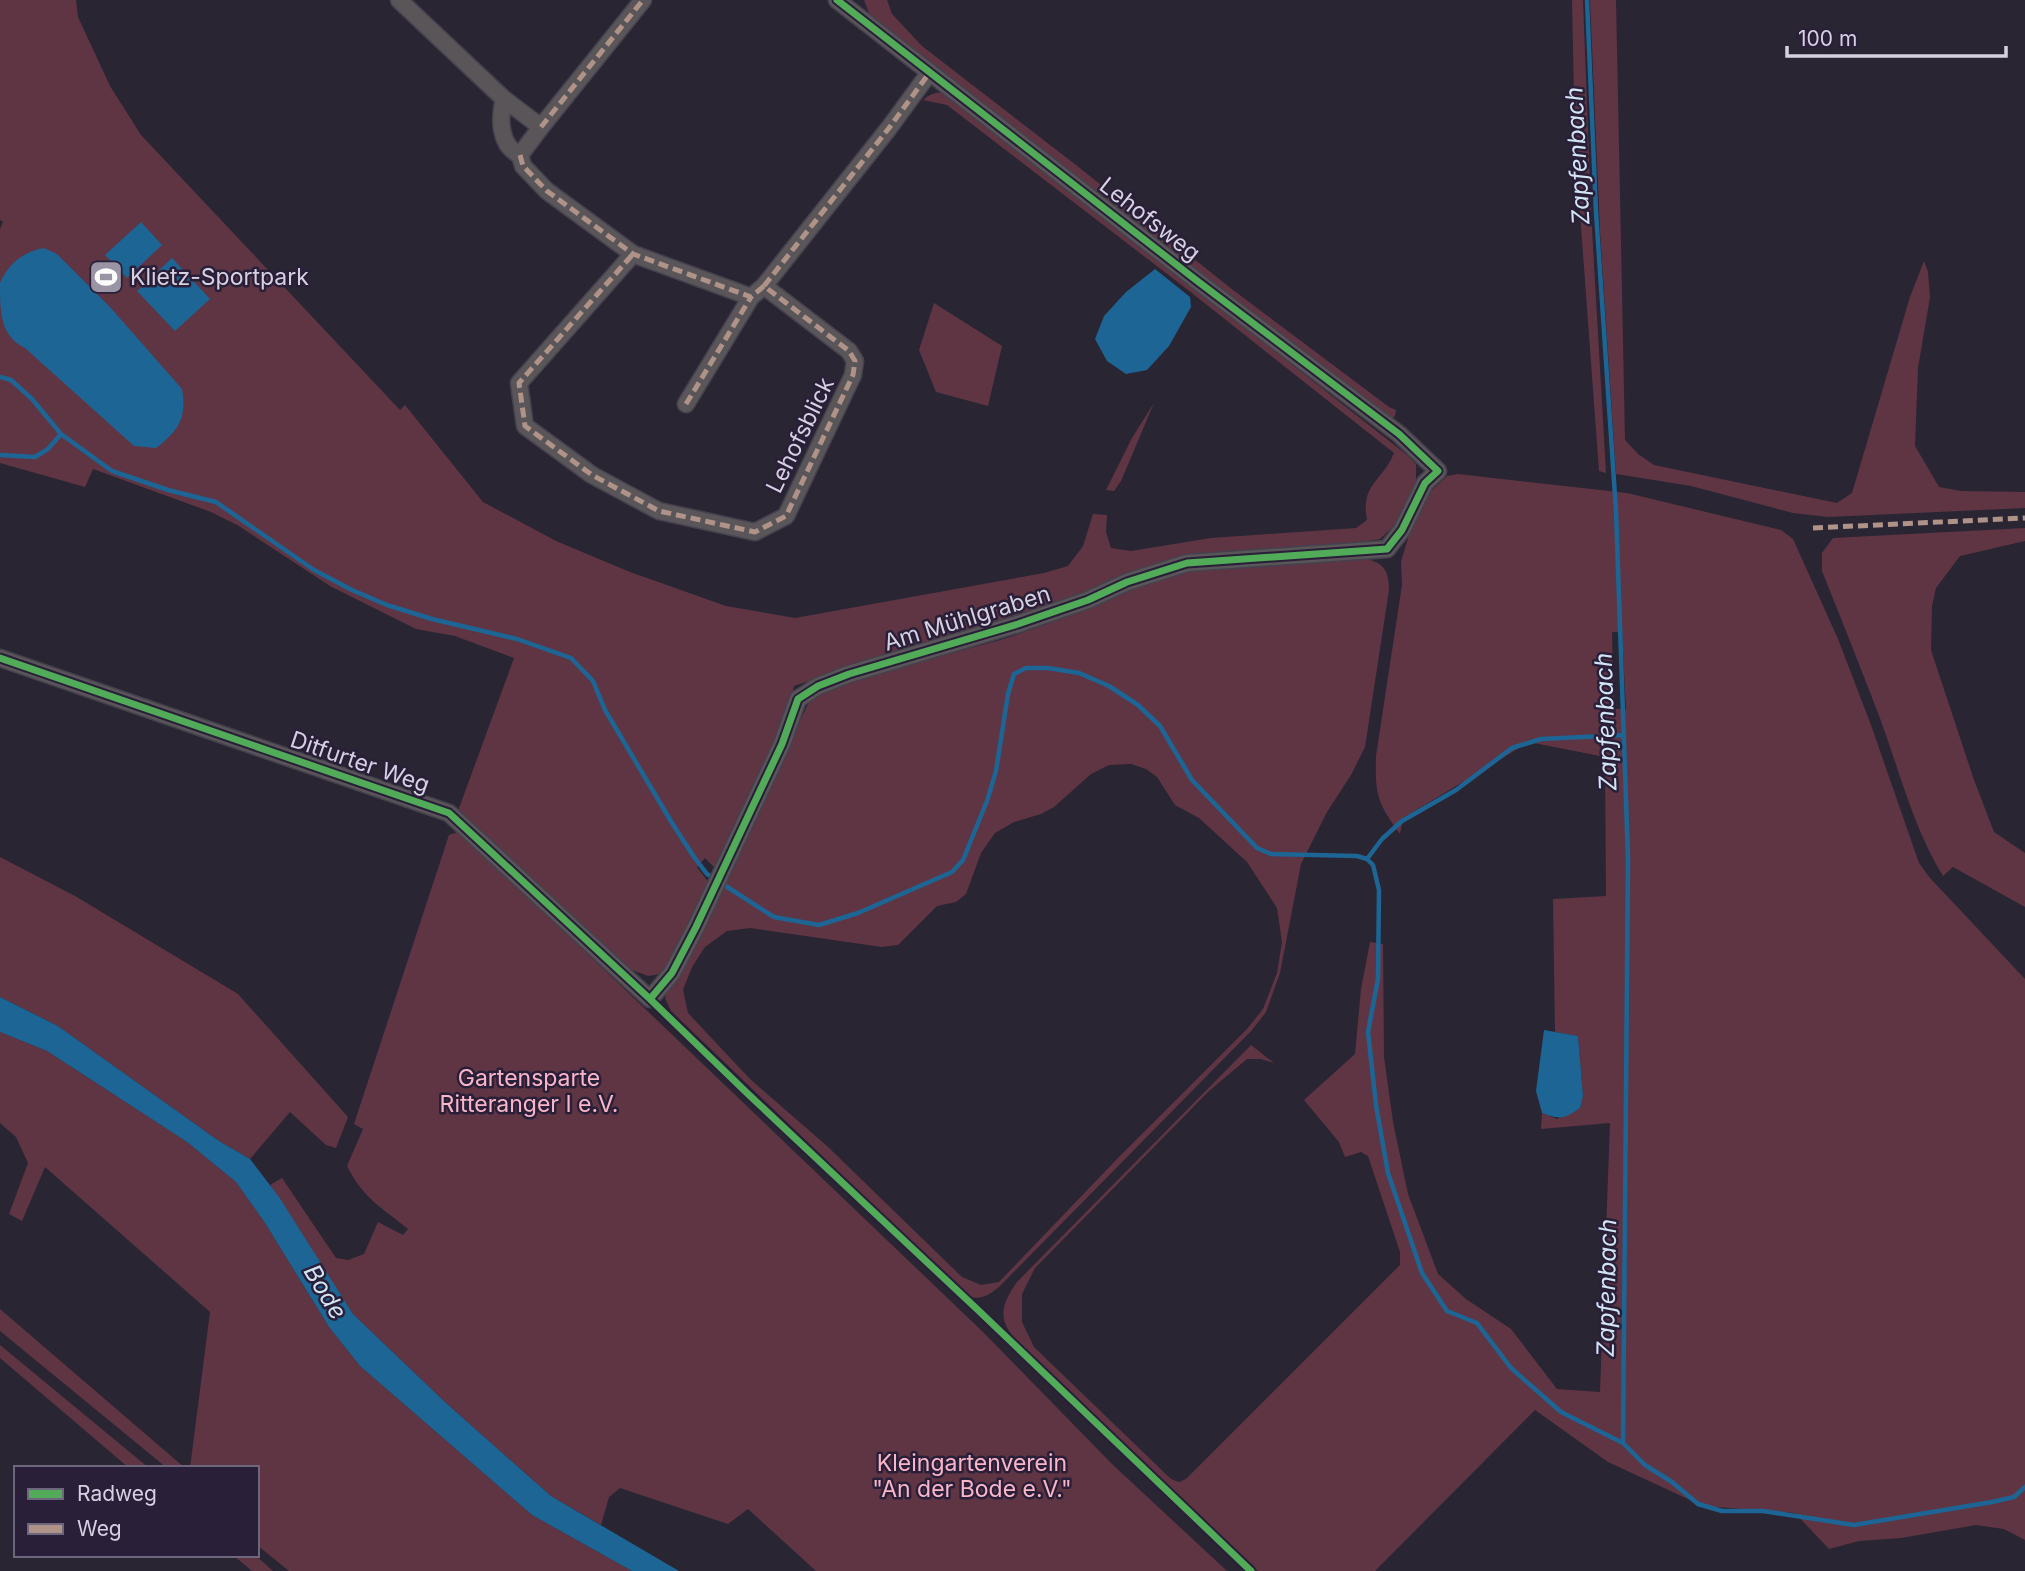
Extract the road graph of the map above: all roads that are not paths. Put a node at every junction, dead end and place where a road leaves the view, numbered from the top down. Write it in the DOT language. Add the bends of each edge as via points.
graph roads {
  1 [pos="399,0"];
  2 [pos="643,0"];
  3 [pos="837,0"];
  4 [pos="930,72"];
  5 [pos="504,99"];
  6 [pos="541,127"];
  7 [pos="520,155"];
  8 [pos="633,254"];
  9 [pos="764,286"];
  10 [pos="751,297"];
  11 [pos="687,404"];
  12 [pos="1438,471"];
  13 [pos="0,658"];
  14 [pos="650,999"];
  1 -- 5 [label="street"];
  2 -- 6 [label="street"];
  3 -- 4 [label="street, Lehofsweg"];
  4 -- 9 [label="street"];
  4 -- 12 [label="street, Lehofsweg" via="1399,434"];
  5 -- 6 [label="street"];
  5 -- 7 [label="street" via="503,134 507,145"];
  6 -- 7 [label="street"];
  7 -- 8 [label="street" via="523,166 547,191"];
  8 -- 9 [label="street, Lehofsblick" via="519,383 525,426 592,475 659,510 755,532 786,516 853,375 855,361 849,351"];
  8 -- 10 [label="street"];
  9 -- 10 [label="street"];
  10 -- 11 [label="street"];
  12 -- 14 [label="street, Am Mühlgraben" via="1425,483 1402,530 1387,549 1187,563 1018,624 849,674 798,699 782,744 715,886 672,973"];
  13 -- 14 [label="street, Ditfurter Weg" via="449,813"];
}
